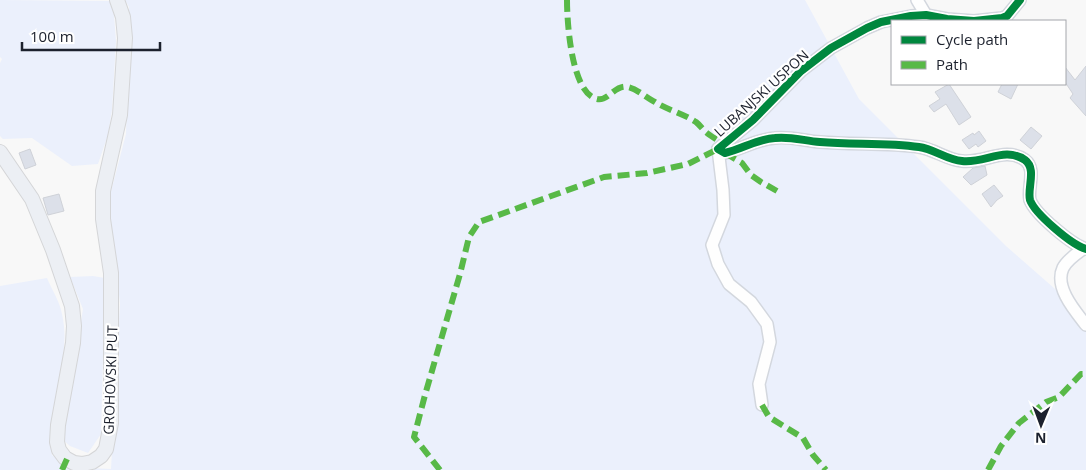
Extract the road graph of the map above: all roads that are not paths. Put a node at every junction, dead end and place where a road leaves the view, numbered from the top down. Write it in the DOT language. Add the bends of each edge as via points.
graph roads {
  1 [pos="117,0"];
  2 [pos="917,0"];
  3 [pos="1020,0"];
  4 [pos="926,15"];
  5 [pos="1007,19"];
  6 [pos="960,20"];
  7 [pos="983,20"];
  8 [pos="718,149"];
  9 [pos="0,152"];
  10 [pos="1084,249"];
  11 [pos="1086,325"];
  12 [pos="762,405"];
  1 -- 9 [label="main road, GROHOVSKI PUT" via="123,17 124,38 120,115 102,204 111,272 111,423 106,449 92,462 74,463 59,450 58,425 73,343 72,306 32,200"];
  2 -- 4 [label="street"];
  3 -- 5 [label="street, LUBANJSKI USPON"];
  4 -- 6 [label="street, LUBANJSKI USPON"];
  4 -- 8 [label="street, LUBANJSKI USPON" via="881,22 831,48 801,71 753,120"];
  5 -- 7 [label="street, LUBANJSKI USPON"];
  8 -- 10 [label="street, LUBANJSKI USPON" via="724,153 736,151 778,137 911,146 967,162 1014,154 1027,161 1030,168 1029,193 1033,206 1067,239"];
  8 -- 12 [label="street" via="724,215 712,246 729,284 751,302 767,324 770,342 759,384"];
  10 -- 11 [label="street" via="1071,258 1061,276 1075,312"];
}
